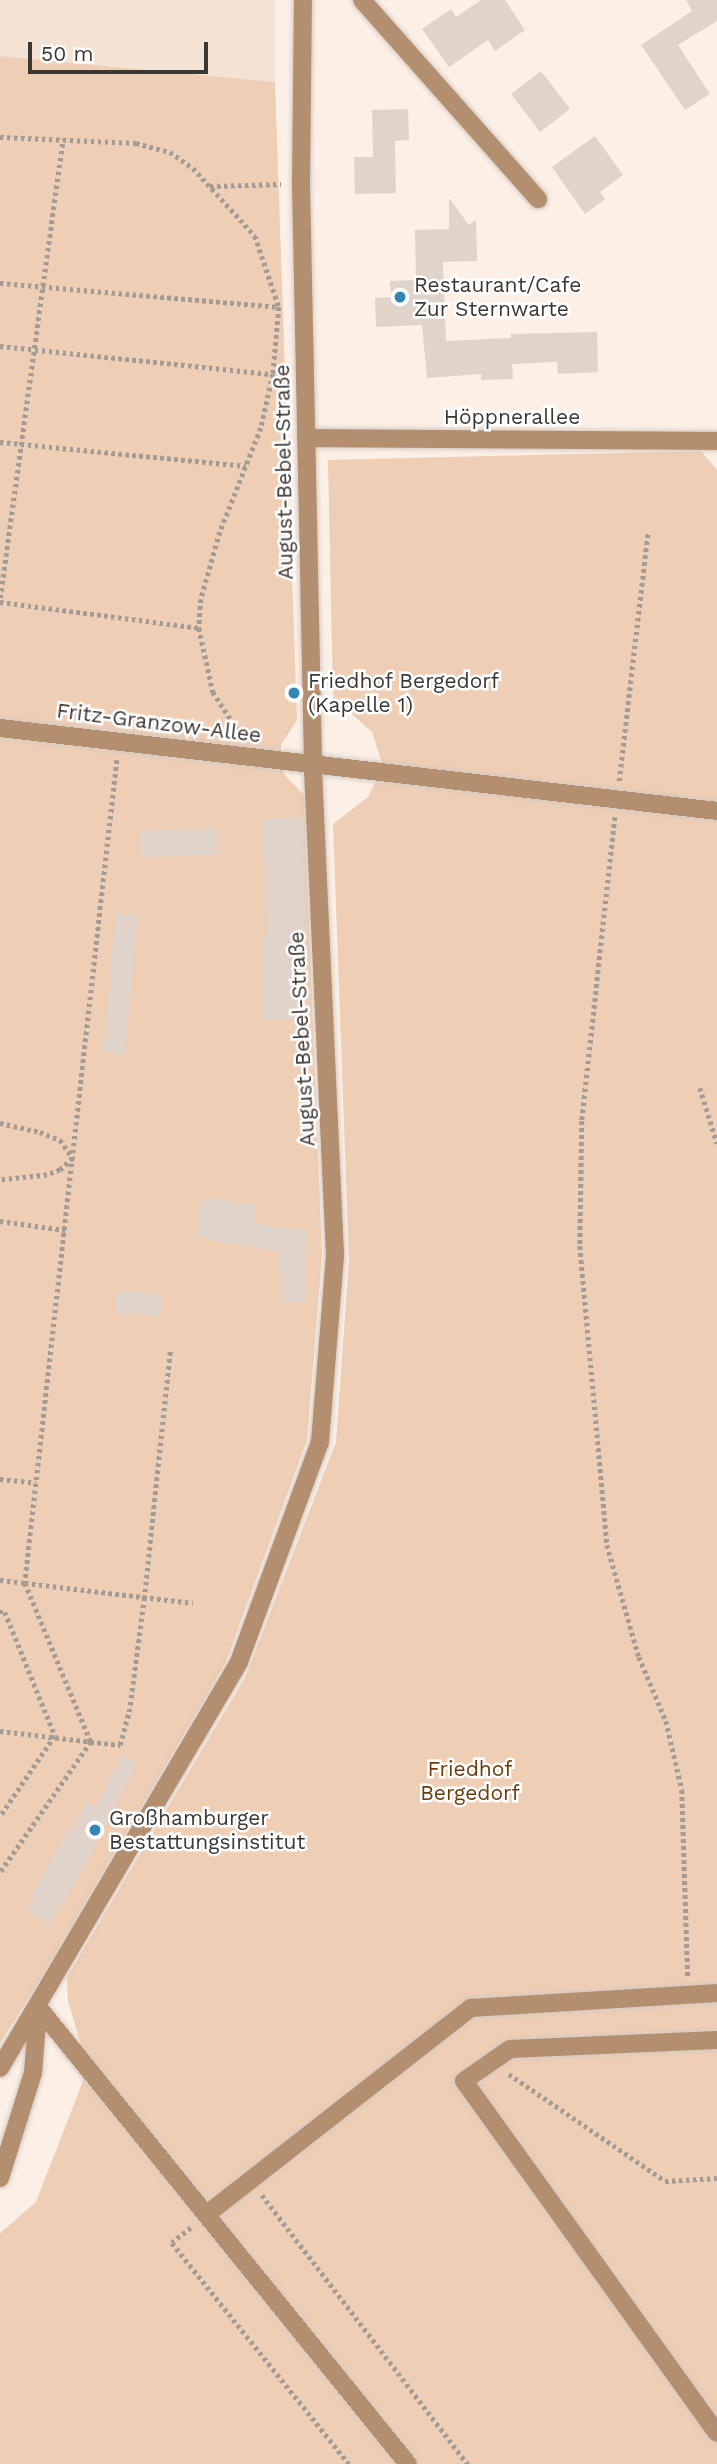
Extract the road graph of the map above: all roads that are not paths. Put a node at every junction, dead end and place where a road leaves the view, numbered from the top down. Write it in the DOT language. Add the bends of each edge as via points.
graph roads {
  1 [pos="303,0"];
  2 [pos="362,0"];
  3 [pos="538,199"];
  4 [pos="306,438"];
  5 [pos="717,441"];
  6 [pos="0,728"];
  7 [pos="313,762"];
  8 [pos="717,811"];
  9 [pos="717,1993"];
  10 [pos="38,2007"];
  11 [pos="717,2040"];
  12 [pos="0,2068"];
  13 [pos="0,2178"];
  14 [pos="207,2214"];
  15 [pos="717,2433"];
  16 [pos="408,2464"];
  1 -- 4 [label="street, August-Bebel-Straße"];
  2 -- 3 [label="street"];
  4 -- 5 [label="street, Höppnerallee"];
  4 -- 7 [label="street, August-Bebel-Straße"];
  6 -- 7 [label="street, Fritz-Granzow-Allee"];
  7 -- 8 [label="street, Fritz-Granzow-Allee"];
  7 -- 10 [label="street, August-Bebel-Straße" via="335,1255 320,1442 239,1662"];
  9 -- 14 [label="street" via="471,2008"];
  10 -- 12 [label="street, August-Bebel-Straße"];
  10 -- 13 [label="street, August-Bebel-Straße" via="33,2073"];
  10 -- 14 [label="street"];
  11 -- 15 [label="street" via="510,2049 464,2081"];
  14 -- 16 [label="street"];
}
